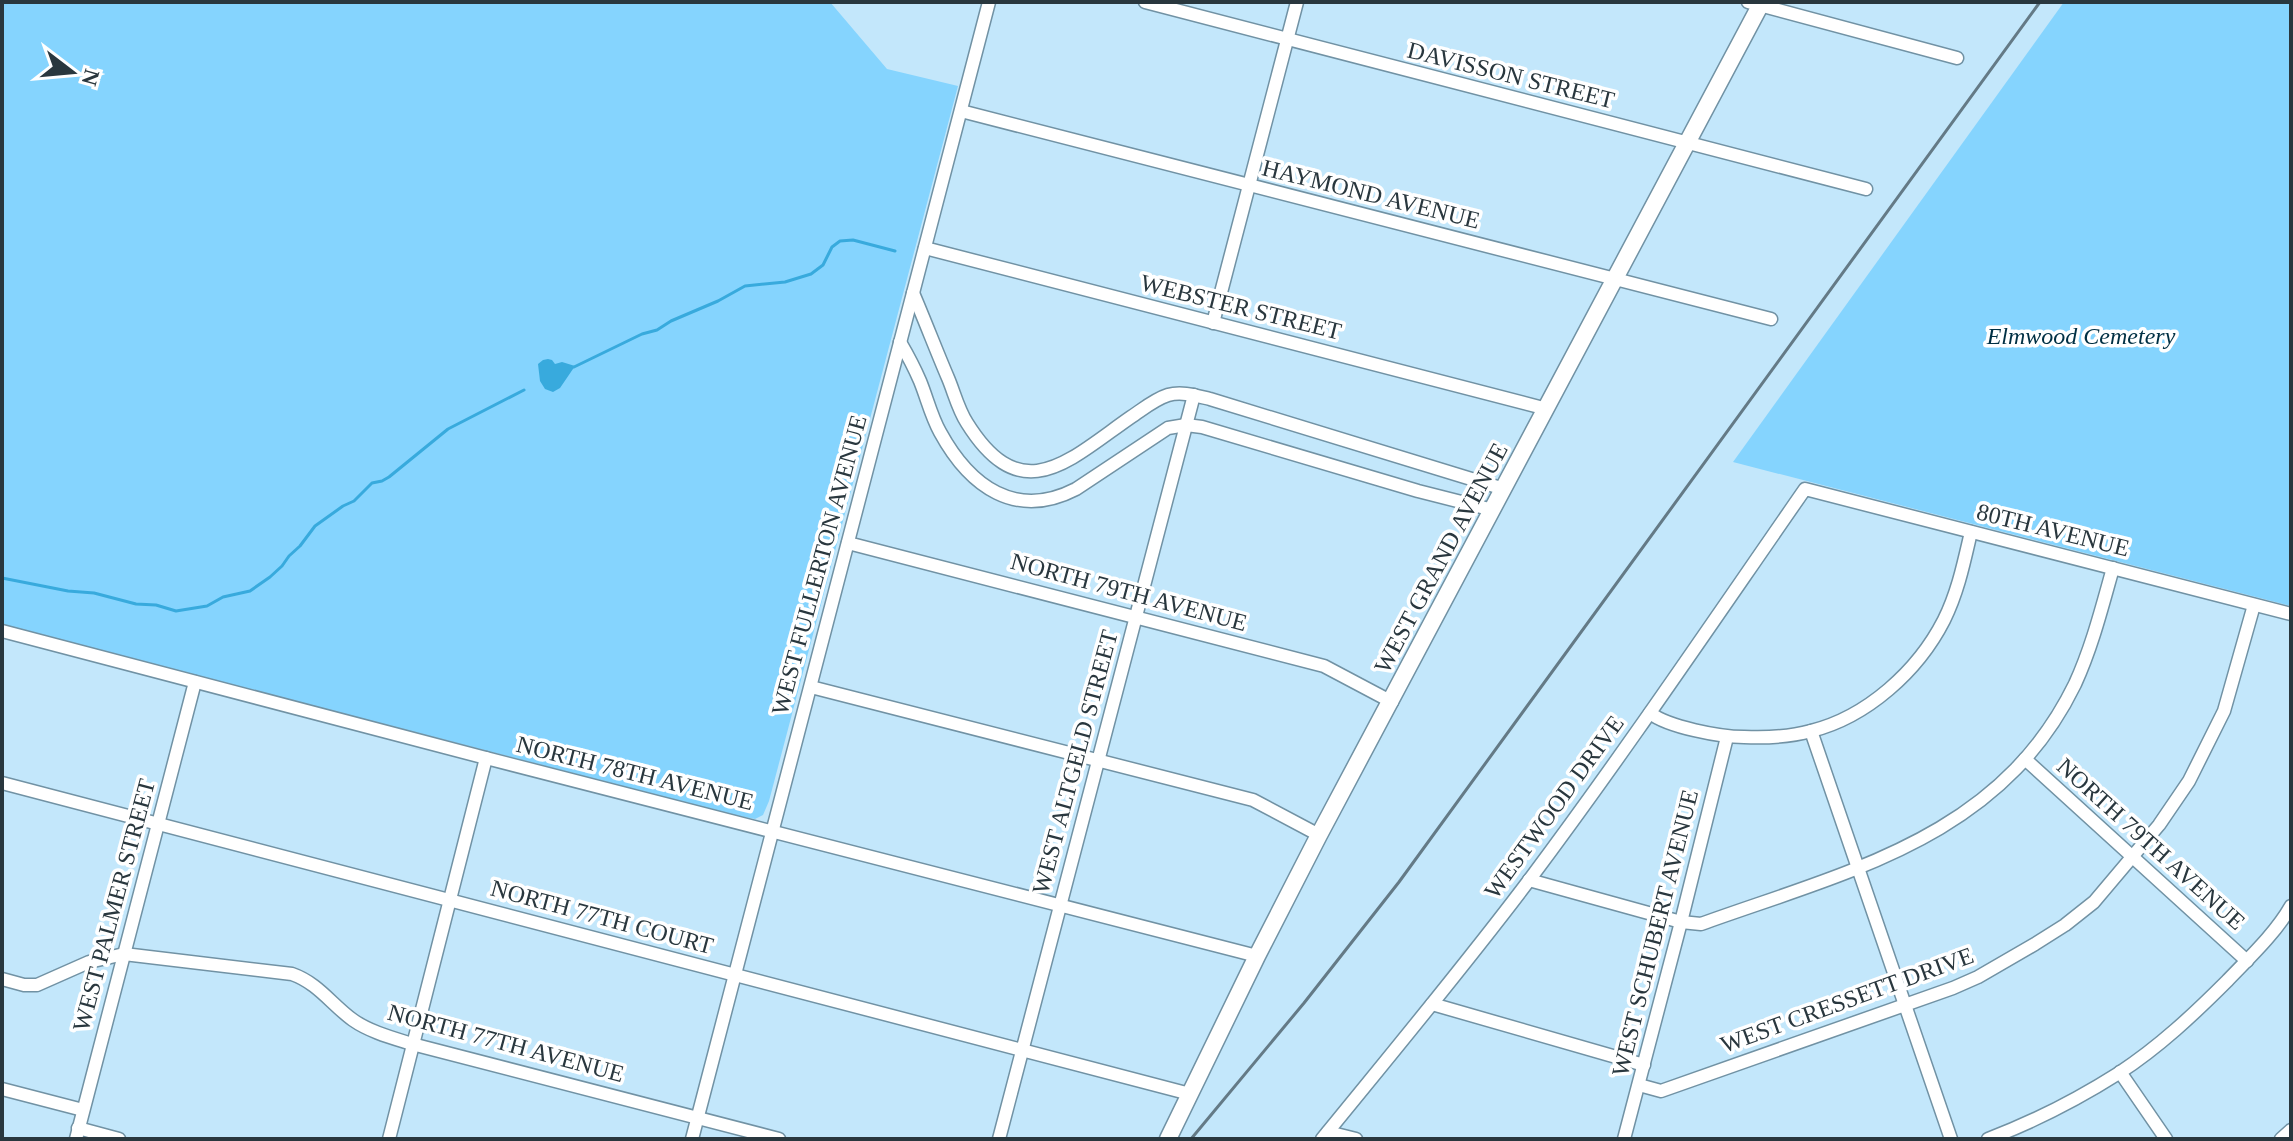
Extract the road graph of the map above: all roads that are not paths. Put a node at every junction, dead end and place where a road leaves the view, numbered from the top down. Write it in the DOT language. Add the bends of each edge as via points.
graph roads {
  1 [pos="989,2"];
  2 [pos="1145,2"];
  3 [pos="1297,2"];
  4 [pos="1757,3"];
  5 [pos="1287,40"];
  6 [pos="1957,58"];
  7 [pos="961,111"];
  8 [pos="1688,143"];
  9 [pos="1249,185"];
  10 [pos="1866,189"];
  11 [pos="925,248"];
  12 [pos="1616,279"];
  13 [pos="913,293"];
  14 [pos="1771,319"];
  15 [pos="1213,323"];
  16 [pos="900,342"];
  17 [pos="1194,395"];
  18 [pos="1547,409"];
  19 [pos="1186,425"];
  20 [pos="1504,489"];
  21 [pos="1805,489"];
  22 [pos="1493,510"];
  23 [pos="1971,532"];
  24 [pos="848,543"];
  25 [pos="2113,568"];
  26 [pos="2254,605"];
  27 [pos="2291,614"];
  28 [pos="1135,617"];
  29 [pos="2,631"];
  30 [pos="195,682"];
  31 [pos="811,687"];
  32 [pos="1392,702"];
  33 [pos="1650,713"];
  34 [pos="1811,731"];
  35 [pos="1727,737"];
  36 [pos="486,758"];
  37 [pos="2025,759"];
  38 [pos="1098,760"];
  39 [pos="2,783"];
  40 [pos="158,824"];
  41 [pos="773,830"];
  42 [pos="1319,835"];
  43 [pos="2133,858"];
  44 [pos="1858,868"];
  45 [pos="1529,880"];
  46 [pos="449,900"];
  47 [pos="1060,905"];
  48 [pos="2290,910"];
  49 [pos="1681,922"];
  50 [pos="124,954"];
  51 [pos="1257,956"];
  52 [pos="2247,961"];
  53 [pos="735,975"];
  54 [pos="2,979"];
  55 [pos="1432,1004"];
  56 [pos="1906,1006"];
  57 [pos="412,1044"];
  58 [pos="1022,1050"];
  59 [pos="1644,1065"];
  60 [pos="2120,1072"];
  61 [pos="1639,1085"];
  62 [pos="2,1089"];
  63 [pos="1190,1094"];
  64 [pos="83,1110"];
  65 [pos="698,1118"];
  66 [pos="2291,1130"];
  67 [pos="77,1134"];
  68 [pos="1325,1135"];
  69 [pos="119,1139"];
  70 [pos="389,1139"];
  71 [pos="692,1139"];
  72 [pos="779,1139"];
  73 [pos="999,1139"];
  74 [pos="1168,1139"];
  75 [pos="1356,1139"];
  76 [pos="1624,1139"];
  77 [pos="1951,1139"];
  78 [pos="1988,1139"];
  79 [pos="2166,1139"];
  80 [pos="2281,1139"];
  1 -- 7 [label="street, WEST FULLERTON AVENUE"];
  2 -- 5 [label="street, DAVISSON STREET"];
  3 -- 5 [label="street"];
  4 -- 6 [label="street"];
  4 -- 8 [label="main road, WEST GRAND AVENUE"];
  5 -- 8 [label="street, DAVISSON STREET"];
  5 -- 9 [label="street"];
  7 -- 9 [label="street, HAYMOND AVENUE"];
  7 -- 11 [label="street, WEST FULLERTON AVENUE"];
  8 -- 10 [label="street, DAVISSON STREET"];
  8 -- 12 [label="main road, WEST GRAND AVENUE"];
  9 -- 12 [label="street, HAYMOND AVENUE"];
  9 -- 15 [label="street"];
  11 -- 13 [label="street, WEST FULLERTON AVENUE"];
  11 -- 15 [label="street, WEBSTER STREET"];
  12 -- 14 [label="street, HAYMOND AVENUE"];
  12 -- 18 [label="main road, WEST GRAND AVENUE"];
  13 -- 16 [label="street, WEST FULLERTON AVENUE"];
  13 -- 17 [label="street" via="964,419 1009,468 1049,470 1150,404 1168,395"];
  15 -- 18 [label="street, WEBSTER STREET"];
  16 -- 19 [label="street" via="949,447 996,494 1026,501 1060,498 1168,428"];
  16 -- 24 [label="street, WEST FULLERTON AVENUE"];
  17 -- 19 [label="street, WEST ALTGELD STREET"];
  17 -- 20 [label="street"];
  18 -- 20 [label="main road, WEST GRAND AVENUE"];
  19 -- 22 [label="street"];
  19 -- 28 [label="street, WEST ALTGELD STREET"];
  20 -- 22 [label="main road, WEST GRAND AVENUE"];
  21 -- 23 [label="street, 80TH AVENUE"];
  21 -- 33 [label="street, WESTWOOD DRIVE"];
  22 -- 32 [label="main road, WEST GRAND AVENUE"];
  23 -- 25 [label="street, 80TH AVENUE"];
  23 -- 34 [label="street" via="1950,607 1920,657 1865,707"];
  24 -- 28 [label="street, NORTH 79TH AVENUE"];
  24 -- 31 [label="street, WEST FULLERTON AVENUE"];
  25 -- 26 [label="street, 80TH AVENUE"];
  25 -- 37 [label="street" via="2075,683"];
  26 -- 27 [label="street, 80TH AVENUE"];
  26 -- 43 [label="street, WEST CRESSETT DRIVE" via="2213,735 2176,801"];
  28 -- 32 [label="street, NORTH 79TH AVENUE" via="1324,666"];
  28 -- 38 [label="street, WEST ALTGELD STREET"];
  29 -- 30 [label="street, NORTH 78TH AVENUE"];
  30 -- 36 [label="street, NORTH 78TH AVENUE"];
  30 -- 40 [label="street, WEST PALMER STREET"];
  31 -- 38 [label="street"];
  31 -- 41 [label="street, WEST FULLERTON AVENUE"];
  32 -- 42 [label="main road, WEST GRAND AVENUE"];
  33 -- 35 [label="street" via="1659,720"];
  33 -- 45 [label="street, WESTWOOD DRIVE"];
  34 -- 35 [label="street" via="1771,738"];
  34 -- 44 [label="street"];
  35 -- 49 [label="street, WEST SCHUBERT AVENUE"];
  36 -- 41 [label="street, NORTH 78TH AVENUE"];
  36 -- 46 [label="street"];
  37 -- 43 [label="street, NORTH 79TH AVENUE"];
  37 -- 44 [label="street" via="1947,826"];
  38 -- 42 [label="street" via="1253,800"];
  38 -- 47 [label="street, WEST ALTGELD STREET"];
  39 -- 40 [label="street, NORTH 77TH COURT"];
  40 -- 46 [label="street, NORTH 77TH COURT"];
  40 -- 50 [label="street, WEST PALMER STREET"];
  41 -- 47 [label="street, NORTH 78TH AVENUE"];
  41 -- 53 [label="street, WEST FULLERTON AVENUE"];
  42 -- 51 [label="main road, WEST GRAND AVENUE"];
  43 -- 52 [label="street, NORTH 79TH AVENUE"];
  43 -- 56 [label="street, WEST CRESSETT DRIVE" via="2065,925 1978,977"];
  44 -- 49 [label="street" via="1701,924"];
  44 -- 56 [label="street"];
  45 -- 49 [label="street"];
  45 -- 55 [label="street, WESTWOOD DRIVE"];
  46 -- 53 [label="street, NORTH 77TH COURT"];
  46 -- 57 [label="street"];
  47 -- 51 [label="street, NORTH 78TH AVENUE"];
  47 -- 58 [label="street, WEST ALTGELD STREET"];
  48 -- 52 [label="street"];
  49 -- 59 [label="street, WEST SCHUBERT AVENUE"];
  50 -- 54 [label="street, NORTH 77TH AVENUE" via="89,962 37,985"];
  50 -- 57 [label="street, NORTH 77TH AVENUE" via="292,974 320,990 353,1020"];
  50 -- 64 [label="street, WEST PALMER STREET"];
  51 -- 63 [label="main road, WEST GRAND AVENUE"];
  52 -- 60 [label="street" via="2189,1018"];
  53 -- 58 [label="street, NORTH 77TH COURT"];
  53 -- 65 [label="street, WEST FULLERTON AVENUE"];
  55 -- 59 [label="street"];
  55 -- 68 [label="street, WESTWOOD DRIVE"];
  56 -- 61 [label="street, WEST CRESSETT DRIVE" via="1661,1091"];
  56 -- 77 [label="street"];
  57 -- 65 [label="street, NORTH 77TH AVENUE"];
  57 -- 70 [label="street"];
  58 -- 63 [label="street, NORTH 77TH COURT"];
  58 -- 73 [label="street, WEST ALTGELD STREET"];
  59 -- 61 [label="street, WEST SCHUBERT AVENUE"];
  60 -- 78 [label="street"];
  60 -- 79 [label="street"];
  61 -- 76 [label="street, WEST SCHUBERT AVENUE"];
  62 -- 64 [label="street"];
  63 -- 74 [label="main road, WEST GRAND AVENUE"];
  64 -- 67 [label="street, WEST PALMER STREET"];
  65 -- 71 [label="street, WEST FULLERTON AVENUE"];
  65 -- 72 [label="street, NORTH 77TH AVENUE"];
  66 -- 80 [label="street"];
  67 -- 69 [label="street"];
  68 -- 75 [label="street"];
}
